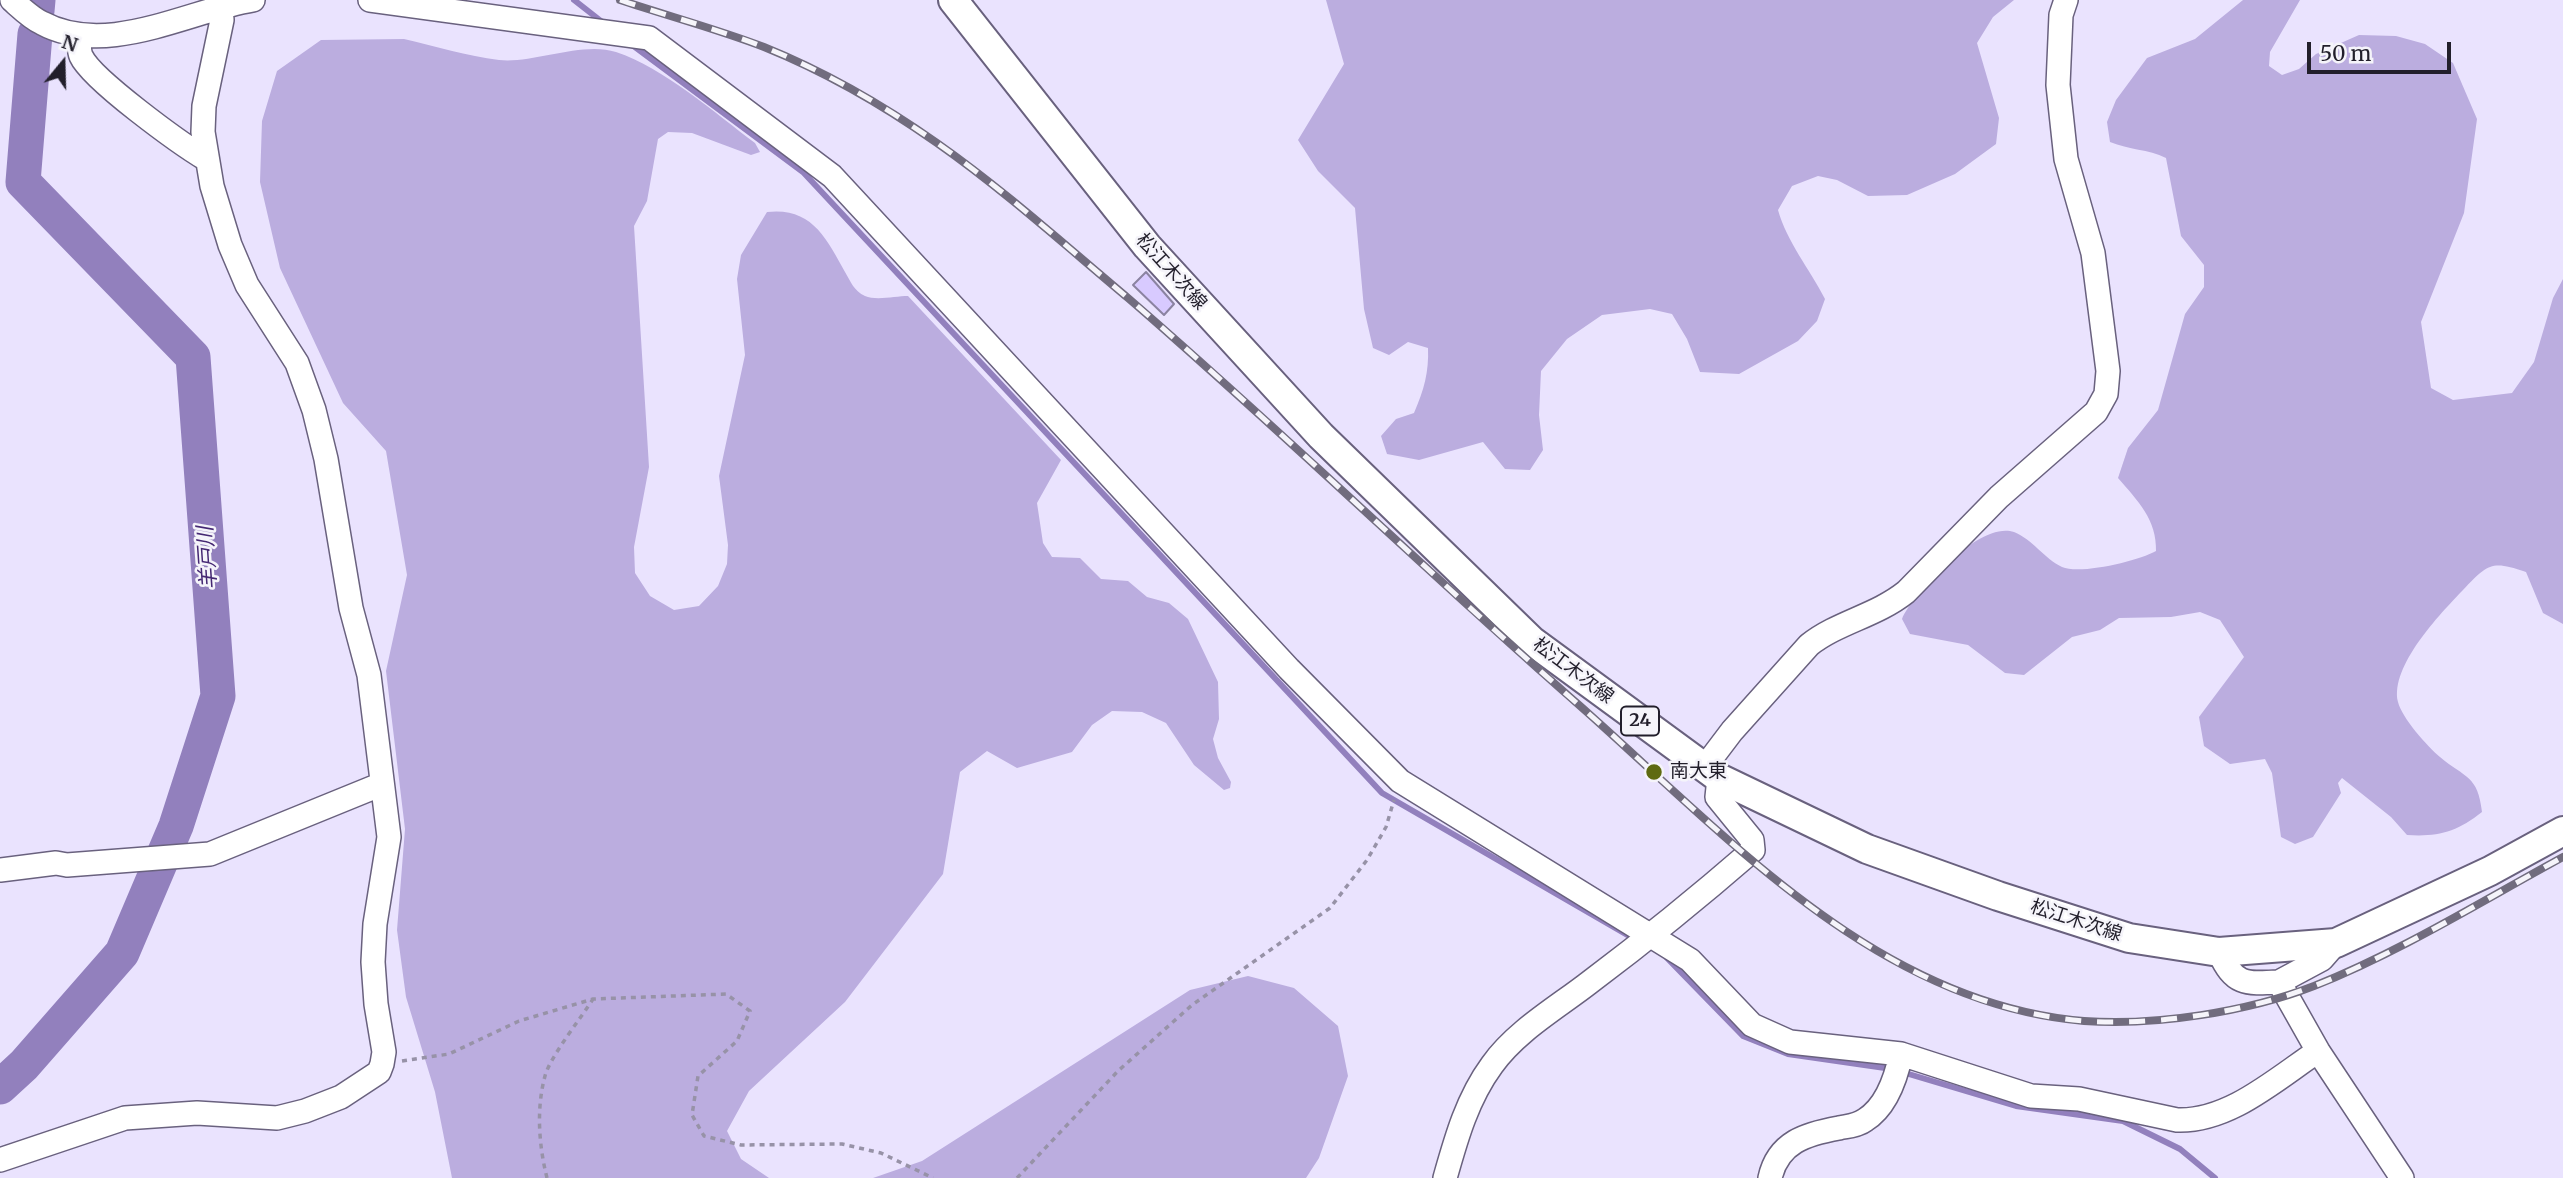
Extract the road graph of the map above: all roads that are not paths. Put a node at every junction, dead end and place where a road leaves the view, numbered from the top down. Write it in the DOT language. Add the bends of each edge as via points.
graph roads {
  1 [pos="12,0"];
  2 [pos="253,0"];
  3 [pos="370,0"];
  4 [pos="953,0"];
  5 [pos="2066,0"];
  6 [pos="221,7"];
  7 [pos="80,35"];
  8 [pos="206,159"];
  9 [pos="1711,773"];
  10 [pos="382,784"];
  11 [pos="2563,831"];
  12 [pos="0,870"];
  13 [pos="1644,941"];
  14 [pos="2336,943"];
  15 [pos="2219,952"];
  16 [pos="2279,982"];
  17 [pos="2318,1051"];
  18 [pos="1898,1065"];
  19 [pos="0,1160"];
  20 [pos="1445,1178"];
  21 [pos="1770,1178"];
  22 [pos="2402,1178"];
  1 -- 7 [label="street" via="42,23"];
  2 -- 6 [label="street"];
  3 -- 13 [label="street" via="649,38 832,176 1289,669 1400,781"];
  4 -- 9 [label="main road, 松江木次線 / 24" via="1147,246 1321,436 1532,641"];
  5 -- 9 [label="street" via="2058,85 2066,159 2093,253 2108,372 2102,404 1999,497 1906,592 1810,645 1732,730"];
  6 -- 7 [label="street" via="132,31"];
  6 -- 8 [label="street" via="204,106"];
  7 -- 8 [label="street" via="79,50 87,65 163,131"];
  8 -- 10 [label="street" via="230,246 247,285 297,363 314,410 351,608 369,675"];
  9 -- 13 [label="street" via="1717,797 1755,847"];
  9 -- 15 [label="main road, 松江木次線 / 24" via="1867,849 1998,897 2129,938"];
  10 -- 12 [label="street" via="210,854"];
  10 -- 19 [label="street" via="389,838 373,962 384,1052 379,1072 350,1091 277,1118 185,1113 125,1118"];
  11 -- 14 [label="main road, 松江木次線 / 24" via="2490,872"];
  13 -- 18 [label="street" via="1690,960 1752,1025 1790,1042"];
  13 -- 20 [label="street" via="1531,1027 1493,1063 1474,1093"];
  14 -- 15 [label="main road, 松江木次線 / 24"];
  14 -- 16 [label="street" via="2322,959"];
  15 -- 16 [label="street" via="2227,971 2246,984"];
  16 -- 17 [label="street"];
  17 -- 18 [label="street" via="2246,1098 2193,1121 2079,1099 2031,1096"];
  17 -- 22 [label="street"];
  18 -- 21 [label="street" via="1884,1100 1865,1121 1790,1143 1776,1158"];
}
